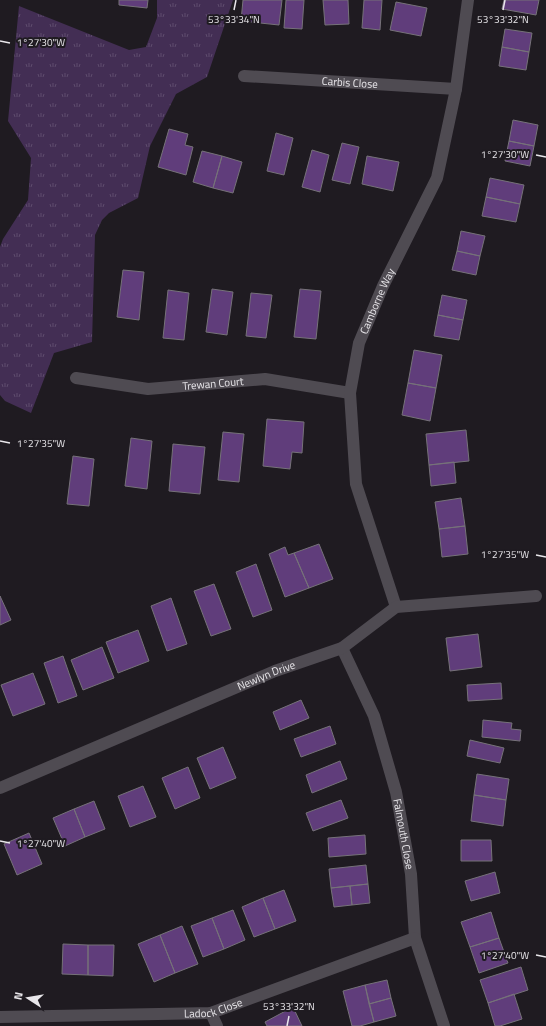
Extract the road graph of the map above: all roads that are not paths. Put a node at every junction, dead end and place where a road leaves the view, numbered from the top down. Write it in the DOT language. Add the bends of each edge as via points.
graph roads {
  1 [pos="468,0"];
  2 [pos="244,76"];
  3 [pos="456,89"];
  4 [pos="76,378"];
  5 [pos="350,393"];
  6 [pos="536,596"];
  7 [pos="396,607"];
  8 [pos="342,648"];
  9 [pos="1,785"];
  10 [pos="415,938"];
  11 [pos="211,1013"];
  12 [pos="0,1017"];
  13 [pos="216,1026"];
  14 [pos="444,1026"];
  1 -- 3 [label="street, Camborne Way"];
  2 -- 3 [label="street, Carbis Close"];
  3 -- 5 [label="street, Camborne Way" via="437,178 383,286 359,343"];
  4 -- 5 [label="street, Trewan Court" via="148,389 265,379"];
  5 -- 7 [label="street, Camborne Way" via="356,484"];
  6 -- 7 [label="street"];
  7 -- 8 [label="street, Newlyn Drive"];
  8 -- 9 [label="street, Newlyn Drive" via="275,671"];
  8 -- 10 [label="street, Falmouth Close" via="374,716 396,792 411,874"];
  10 -- 11 [label="street, Ladock Close"];
  10 -- 14 [label="street, Falmouth Close"];
  11 -- 12 [label="street, Ladock Close"];
  11 -- 13 [label="street"];
}
